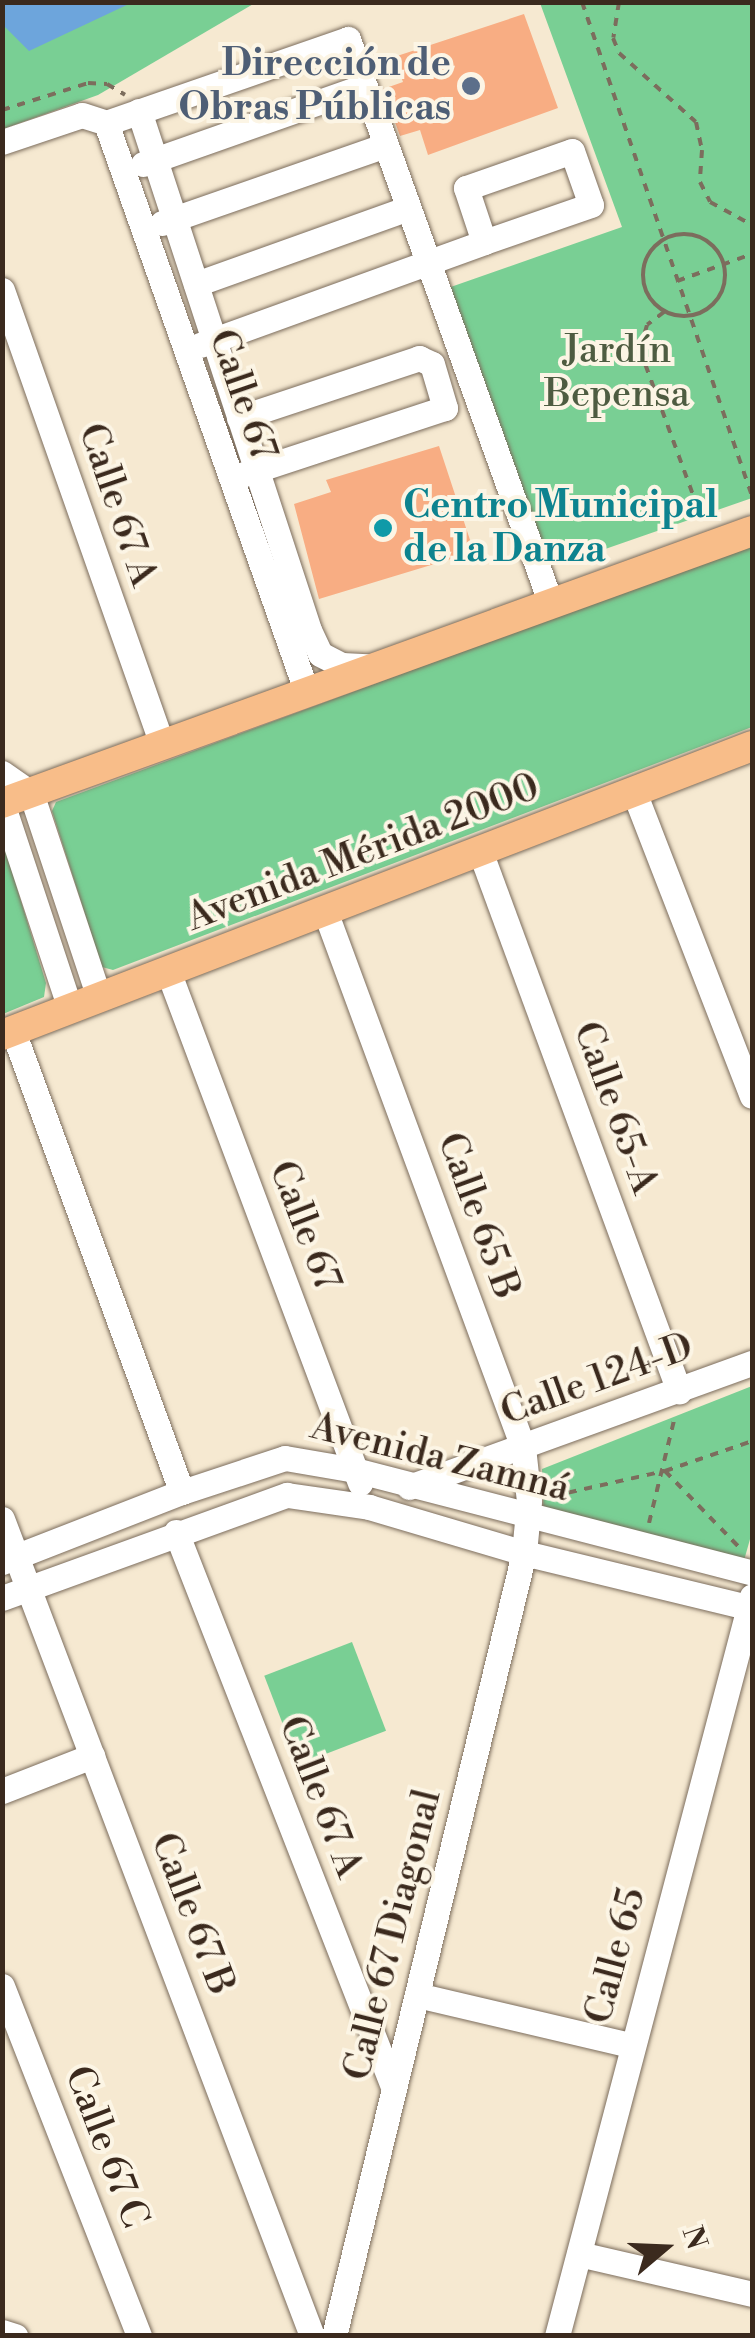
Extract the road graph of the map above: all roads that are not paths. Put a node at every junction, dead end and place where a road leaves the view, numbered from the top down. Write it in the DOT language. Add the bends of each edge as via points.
graph roads {
  1 [pos="364,86"];
  2 [pos="139,112"];
  3 [pos="106,123"];
  4 [pos="2,142"];
  5 [pos="386,145"];
  6 [pos="156,160"];
  7 [pos="123,171"];
  8 [pos="408,208"];
  9 [pos="174,219"];
  10 [pos="144,229"];
  11 [pos="484,242"];
  12 [pos="428,263"];
  13 [pos="196,284"];
  14 [pos="2,290"];
  15 [pos="214,340"];
  16 [pos="186,350"];
  17 [pos="239,418"];
  18 [pos="256,470"];
  19 [pos="231,478"];
  20 [pos="752,531"];
  21 [pos="551,604"];
  22 [pos="378,667"];
  23 [pos="307,692"];
  24 [pos="162,746"];
  25 [pos="752,746"];
  26 [pos="2,774"];
  27 [pos="634,792"];
  28 [pos="17,798"];
  29 [pos="480,851"];
  30 [pos="325,910"];
  31 [pos="168,971"];
  32 [pos="99,998"];
  33 [pos="70,1009"];
  34 [pos="8,1033"];
  35 [pos="752,1096"];
  36 [pos="752,1364"];
  37 [pos="680,1391"];
  38 [pos="523,1447"];
  39 [pos="356,1470"];
  40 [pos="410,1487"];
  41 [pos="182,1492"];
  42 [pos="369,1506"];
  43 [pos="527,1509"];
  44 [pos="2,1519"];
  45 [pos="176,1532"];
  46 [pos="524,1553"];
  47 [pos="10,1559"];
  48 [pos="752,1574"];
  49 [pos="28,1588"];
  50 [pos="2,1598"];
  51 [pos="751,1604"];
  52 [pos="92,1756"];
  53 [pos="2,1790"];
  54 [pos="2,1986"];
  55 [pos="416,1995"];
  56 [pos="631,2045"];
  57 [pos="394,2089"];
  58 [pos="579,2254"];
  59 [pos="752,2294"];
  60 [pos="2,2332"];
  61 [pos="16,2336"];
  62 [pos="140,2336"];
  63 [pos="312,2336"];
  64 [pos="334,2336"];
  65 [pos="557,2336"];
  1 -- 2 [label="street" via="348,39"];
  1 -- 5 [label="street"];
  1 -- 6 [label="street"];
  2 -- 3 [label="street"];
  2 -- 6 [label="street"];
  3 -- 4 [label="street" via="82,115"];
  3 -- 7 [label="street, Calle 67"];
  5 -- 8 [label="street"];
  5 -- 9 [label="street"];
  6 -- 7 [label="street"];
  6 -- 9 [label="street"];
  7 -- 10 [label="street, Calle 67"];
  8 -- 12 [label="street"];
  8 -- 13 [label="street"];
  9 -- 10 [label="street"];
  9 -- 13 [label="street"];
  10 -- 16 [label="street, Calle 67"];
  11 -- 11 [label="street" via="591,206 572,151 466,188"];
  11 -- 12 [label="street"];
  12 -- 15 [label="street"];
  12 -- 21 [label="street"];
  13 -- 15 [label="street"];
  14 -- 24 [label="street, Calle 67 A"];
  15 -- 16 [label="street"];
  15 -- 17 [label="street"];
  16 -- 19 [label="street, Calle 67"];
  17 -- 18 [label="street"];
  17 -- 18 [label="street" via="420,358 432,364 445,408"];
  18 -- 19 [label="street"];
  18 -- 22 [label="street" via="320,654"];
  19 -- 23 [label="street, Calle 67"];
  20 -- 21 [label="main road"];
  21 -- 22 [label="main road"];
  22 -- 23 [label="main road"];
  23 -- 24 [label="main road"];
  24 -- 28 [label="main road"];
  25 -- 27 [label="main road, Avenida Mérida 2000"];
  26 -- 28 [label="street"];
  27 -- 29 [label="main road, Avenida Mérida 2000"];
  27 -- 35 [label="street"];
  28 -- 32 [label="street"];
  28 -- 33 [label="street"];
  29 -- 30 [label="main road, Avenida Mérida 2000"];
  29 -- 37 [label="street, Calle 65-A"];
  30 -- 31 [label="main road, Avenida Mérida 2000"];
  30 -- 38 [label="street, Calle 65 B"];
  31 -- 32 [label="main road, Avenida Mérida 2000"];
  31 -- 39 [label="street, Calle 67"];
  32 -- 33 [label="main road, Avenida Mérida 2000"];
  33 -- 34 [label="main road, Avenida Mérida 2000"];
  34 -- 41 [label="street"];
  36 -- 37 [label="street, Calle 124-D"];
  37 -- 38 [label="street, Calle 124-D"];
  38 -- 40 [label="street, Calle 124-D"];
  38 -- 43 [label="street, Calle 65 B"];
  39 -- 40 [label="street, Avenida Zamná"];
  39 -- 41 [label="street, Avenida Zamná" via="285,1458"];
  39 -- 42 [label="street, Calle 67"];
  40 -- 43 [label="street, Avenida Zamná"];
  41 -- 47 [label="street, Avenida Zamná"];
  42 -- 45 [label="street, Avenida Zamná" via="287,1495"];
  42 -- 46 [label="street, Avenida Zamná"];
  43 -- 46 [label="street, Calle 65 B"];
  43 -- 48 [label="street, Avenida Zamná"];
  44 -- 47 [label="street, Calle 67 B"];
  45 -- 49 [label="street, Avenida Zamná"];
  45 -- 57 [label="street, Calle 67 A"];
  46 -- 51 [label="street, Avenida Zamná"];
  46 -- 55 [label="street, Calle 67 Diagonal"];
  47 -- 49 [label="street, Calle 67 B"];
  49 -- 50 [label="street, Avenida Zamná"];
  49 -- 52 [label="street, Calle 67 B"];
  51 -- 56 [label="street, Calle 65"];
  52 -- 53 [label="street"];
  52 -- 63 [label="street, Calle 67 B"];
  54 -- 62 [label="street, Calle 67 C"];
  55 -- 56 [label="street"];
  55 -- 57 [label="street, Calle 67 Diagonal"];
  56 -- 58 [label="street, Calle 65"];
  57 -- 64 [label="street, Calle 67 Diagonal"];
  58 -- 59 [label="street"];
  58 -- 65 [label="street, Calle 65"];
  60 -- 61 [label="street"];
}
